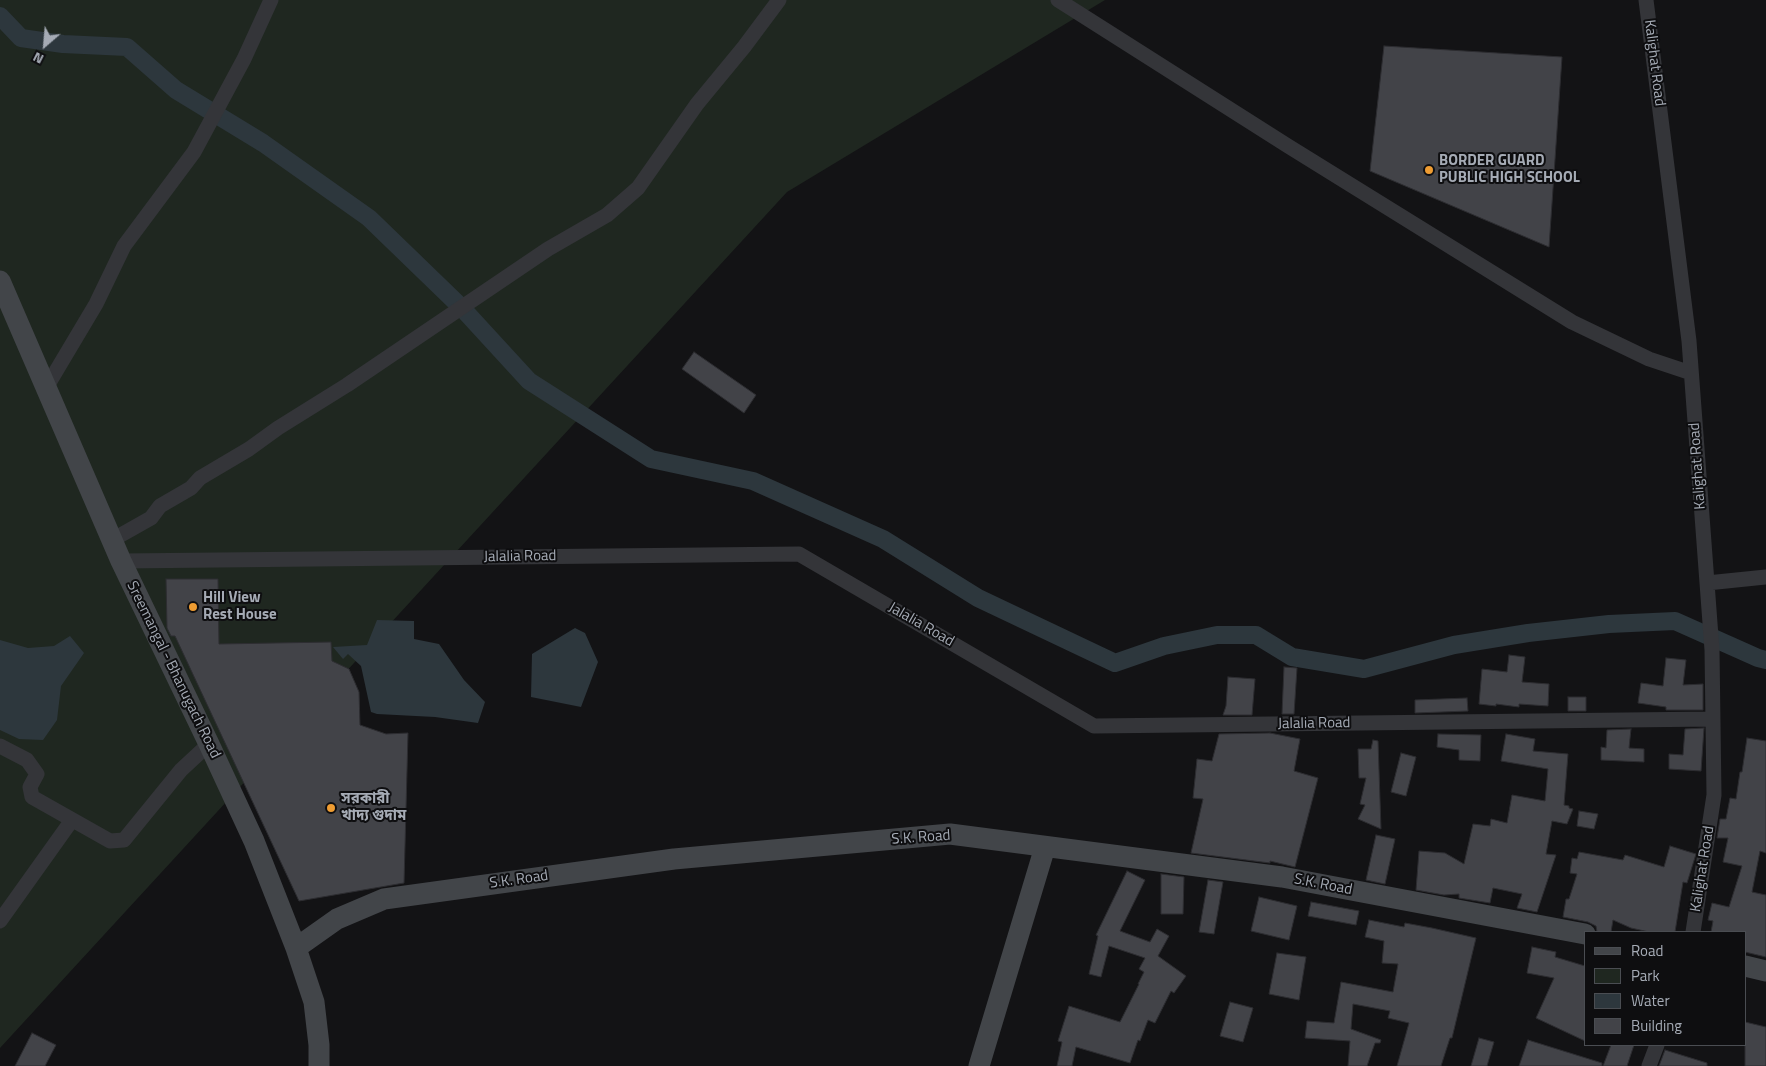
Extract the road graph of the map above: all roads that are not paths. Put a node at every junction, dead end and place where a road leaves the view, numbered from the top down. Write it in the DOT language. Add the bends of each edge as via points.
graph roads {
  1 [pos="271,0"];
  2 [pos="778,0"];
  3 [pos="1058,0"];
  4 [pos="1646,0"];
  5 [pos="0,281"];
  6 [pos="1691,373"];
  7 [pos="46,388"];
  8 [pos="112,540"];
  9 [pos="121,562"];
  10 [pos="1766,577"];
  11 [pos="1707,582"];
  12 [pos="1713,719"];
  13 [pos="210,744"];
  14 [pos="0,746"];
  15 [pos="72,820"];
  16 [pos="1045,847"];
  17 [pos="0,921"];
  18 [pos="1693,931"];
  19 [pos="1584,934"];
  20 [pos="296,948"];
  21 [pos="1746,966"];
  22 [pos="1766,971"];
  23 [pos="1657,1046"];
  24 [pos="319,1066"];
  25 [pos="979,1066"];
  26 [pos="1649,1066"];
  1 -- 7 [label="street" via="244,59 198,144 124,246 96,304"];
  2 -- 8 [label="street" via="744,48 697,104 638,188 608,215 548,249 347,385 200,478 191,488 160,506 151,518"];
  3 -- 6 [label="street" via="1572,322 1649,358"];
  4 -- 6 [label="street, Kalighat Road"];
  5 -- 7 [label="main road, Sreemangal - Bhanugach Road"];
  6 -- 11 [label="street, Kalighat Road"];
  7 -- 8 [label="main road, Sreemangal - Bhanugach Road"];
  8 -- 9 [label="main road, Sreemangal - Bhanugach Road"];
  9 -- 12 [label="street, Jalalia Road" via="799,554 1094,726"];
  9 -- 13 [label="main road, Sreemangal - Bhanugach Road"];
  10 -- 11 [label="street"];
  11 -- 12 [label="street, Kalighat Road"];
  12 -- 18 [label="street, Kalighat Road" via="1714,795"];
  13 -- 15 [label="street" via="182,770 124,840 110,842"];
  13 -- 20 [label="main road, Sreemangal - Bhanugach Road"];
  14 -- 15 [label="street" via="28,760 37,774 30,787 32,796"];
  15 -- 17 [label="street"];
  16 -- 19 [label="main road, S.K. Road" via="1282,877"];
  16 -- 20 [label="main road, S.K. Road" via="950,834 674,859 384,899 337,919"];
  16 -- 25 [label="main road"];
  20 -- 24 [label="main road, Sreemangal - Bhanugach Road" via="314,1002"];
  21 -- 22 [label="main road"];
  23 -- 26 [label="street"];
}
